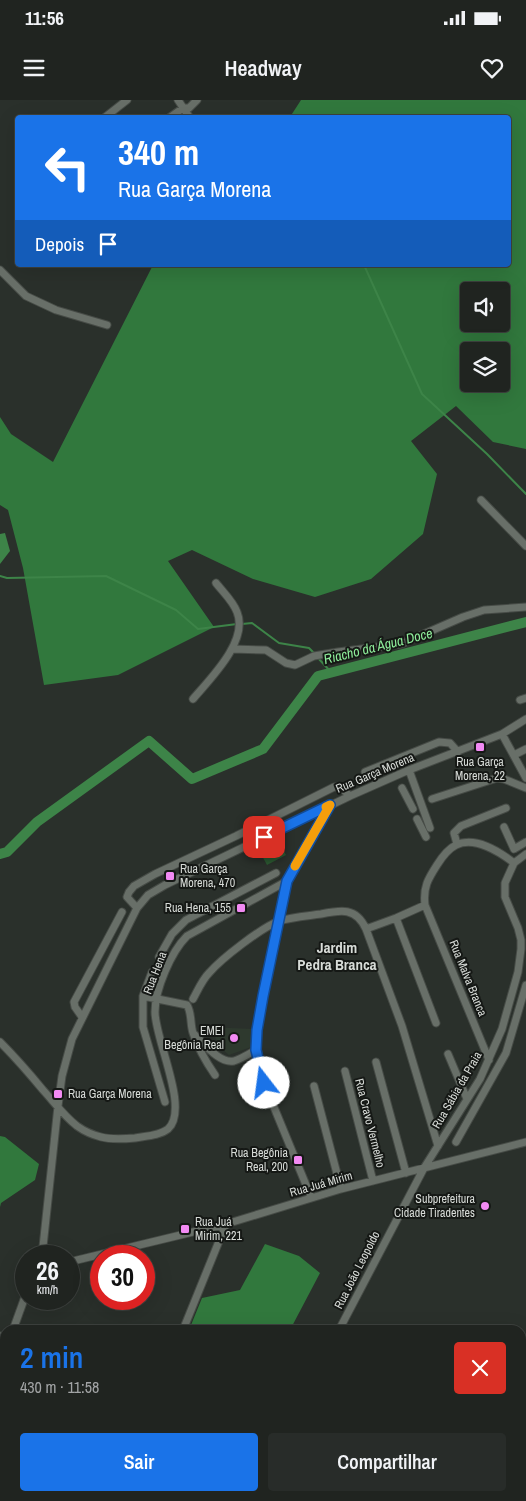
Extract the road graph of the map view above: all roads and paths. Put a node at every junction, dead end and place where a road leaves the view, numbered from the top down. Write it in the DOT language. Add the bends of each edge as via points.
graph roads {
  1 [pos="127,100"];
  2 [pos="178,100"];
  3 [pos="197,100"];
  4 [pos="181,112"];
  5 [pos="108,115"];
  6 [pos="0,270"];
  7 [pos="107,325"];
  8 [pos="480,500"];
  9 [pos="526,546"];
  10 [pos="216,583"];
  11 [pos="526,607"];
  12 [pos="232,650"];
  13 [pos="192,699"];
  14 [pos="526,720"];
  15 [pos="502,734"];
  16 [pos="526,749"];
  17 [pos="458,752"];
  18 [pos="514,755"];
  19 [pos="409,770"];
  20 [pos="365,772"];
  21 [pos="526,778"];
  22 [pos="402,788"];
  23 [pos="526,788"];
  24 [pos="350,796"];
  25 [pos="419,797"];
  26 [pos="432,799"];
  27 [pos="408,802"];
  28 [pos="330,805"];
  29 [pos="506,808"];
  30 [pos="412,809"];
  31 [pos="504,827"];
  32 [pos="426,838"];
  33 [pos="526,842"];
  34 [pos="457,844"];
  35 [pos="514,849"];
  36 [pos="526,854"];
  37 [pos="504,856"];
  38 [pos="514,864"];
  39 [pos="276,873"];
  40 [pos="287,881"];
  41 [pos="219,902"];
  42 [pos="425,905"];
  43 [pos="137,908"];
  44 [pos="122,912"];
  45 [pos="226,913"];
  46 [pos="396,918"];
  47 [pos="279,921"];
  48 [pos="366,928"];
  49 [pos="159,956"];
  50 [pos="152,972"];
  51 [pos="526,985"];
  52 [pos="143,996"];
  53 [pos="156,999"];
  54 [pos="193,999"];
  55 [pos="82,1017"];
  56 [pos="436,1023"];
  57 [pos="192,1032"];
  58 [pos="0,1042"];
  59 [pos="494,1048"];
  60 [pos="256,1050"];
  61 [pos="506,1053"];
  62 [pos="448,1054"];
  63 [pos="489,1060"];
  64 [pos="376,1062"];
  65 [pos="345,1071"];
  66 [pos="215,1076"];
  67 [pos="314,1086"];
  68 [pos="467,1100"];
  69 [pos="165,1102"];
  70 [pos="58,1106"];
  71 [pos="456,1142"];
  72 [pos="526,1142"];
  73 [pos="438,1146"];
  74 [pos="424,1168"];
  75 [pos="406,1173"];
  76 [pos="373,1182"];
  77 [pos="341,1189"];
  78 [pos="311,1197"];
  79 [pos="226,1224"];
  80 [pos="43,1245"];
  81 [pos="80,1259"];
  82 [pos="20,1310"];
  83 [pos="15,1325"];
  84 [pos="185,1325"];
  85 [pos="343,1325"];
  1 -- 5 [label="street"];
  2 -- 4 [label="street"];
  3 -- 4 [label="street"];
  6 -- 7 [label="street" via="26,296 56,310"];
  8 -- 9 [label="street"];
  10 -- 12 [label="street" via="238,611 239,625"];
  11 -- 12 [label="street" via="479,611 401,644 314,656 295,665 266,650"];
  12 -- 13 [label="street"];
  14 -- 15 [label="street, Rua Garça Morena"];
  15 -- 17 [label="street, Rua Garça Morena"];
  15 -- 18 [label="street"];
  16 -- 18 [label="street"];
  17 -- 19 [label="street, Rua Garça Morena"];
  17 -- 20 [label="street" via="450,743 439,742"];
  18 -- 21 [label="street"];
  19 -- 24 [label="street, Rua Garça Morena"];
  19 -- 25 [label="street"];
  22 -- 27 [label="street"];
  23 -- 26 [label="street" via="497,778"];
  24 -- 28 [label="street, Rua Garça Morena"];
  24 -- 43 [label="street" via="340,787 334,787 155,874 129,892 127,898"];
  25 -- 27 [label="street"];
  25 -- 32 [label="street" via="429,824 418,822"];
  27 -- 30 [label="street"];
  28 -- 40 [label="street"];
  28 -- 43 [label="street, Rua Garça Morena" via="165,885"];
  29 -- 34 [label="street" via="461,826 454,833"];
  31 -- 35 [label="street"];
  33 -- 35 [label="street"];
  34 -- 37 [label="street" via="475,844"];
  34 -- 42 [label="street" via="443,856 427,879"];
  35 -- 37 [label="street"];
  36 -- 38 [label="street, Rua Sábia da Praia"];
  37 -- 38 [label="street"];
  38 -- 59 [label="street, Rua Sábia da Praia" via="504,892 521,940 520,960 508,1010"];
  39 -- 41 [label="street"];
  40 -- 45 [label="street, Rua Hena"];
  40 -- 47 [label="street"];
  41 -- 45 [label="street"];
  41 -- 49 [label="street" via="178,927"];
  42 -- 46 [label="street"];
  42 -- 63 [label="street, Rua Malva Branca"];
  43 -- 55 [label="street, Rua Garça Morena"];
  44 -- 55 [label="street" via="74,1002"];
  45 -- 53 [label="street, Rua Hena" via="181,941"];
  46 -- 48 [label="street"];
  46 -- 56 [label="street"];
  47 -- 48 [label="street" via="340,911 355,914"];
  47 -- 54 [label="street" via="245,942 216,966 202,981"];
  47 -- 60 [label="street" via="263,996"];
  48 -- 73 [label="street" via="402,1026"];
  50 -- 52 [label="street"];
  51 -- 61 [label="street"];
  52 -- 53 [label="street"];
  52 -- 69 [label="street" via="143,1027"];
  53 -- 57 [label="street" via="185,1004 190,1010"];
  53 -- 70 [label="street, Rua Hena" via="155,1020 176,1106 169,1128 152,1136 103,1138 77,1126"];
  55 -- 70 [label="street, Rua Garça Morena" via="66,1056"];
  57 -- 60 [label="street" via="225,1061 236,1061"];
  57 -- 66 [label="street"];
  58 -- 70 [label="street, Rua Hena"];
  59 -- 61 [label="street"];
  59 -- 63 [label="street, Rua Sábia da Praia"];
  60 -- 78 [label="street" via="264,1083"];
  61 -- 71 [label="street"];
  62 -- 68 [label="street"];
  63 -- 68 [label="street, Rua Sábia da Praia"];
  64 -- 75 [label="street"];
  65 -- 76 [label="street, Rua Cravo Vermelho"];
  67 -- 77 [label="street"];
  68 -- 73 [label="street, Rua Sábia da Praia"];
  70 -- 80 [label="street, Rua Garça Morena"];
  72 -- 74 [label="street, Rua Juá Mirim"];
  73 -- 74 [label="street, Rua Sábia da Praia"];
  74 -- 75 [label="street, Rua Juá Mirim"];
  74 -- 85 [label="street, Rua João Leopoldo"];
  75 -- 76 [label="street, Rua Juá Mirim"];
  76 -- 77 [label="street, Rua Juá Mirim"];
  77 -- 78 [label="street, Rua Juá Mirim"];
  78 -- 79 [label="street, Rua Juá Mirim"];
  79 -- 81 [label="street, Rua Juá Mirim"];
  79 -- 84 [label="street"];
  82 -- 83 [label="street"];
}
